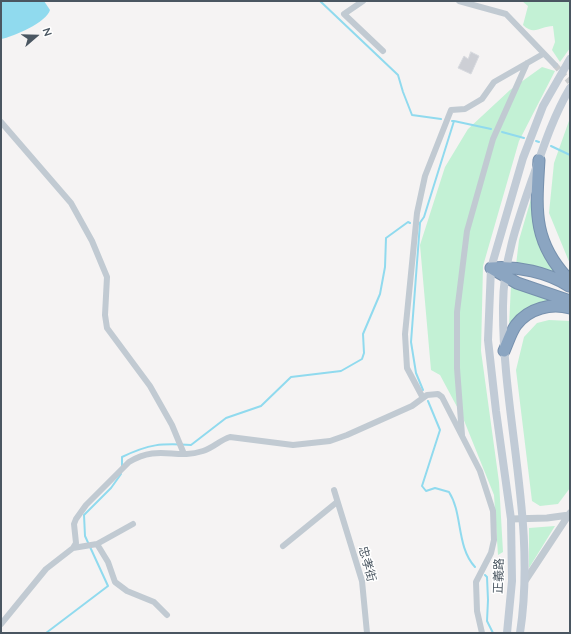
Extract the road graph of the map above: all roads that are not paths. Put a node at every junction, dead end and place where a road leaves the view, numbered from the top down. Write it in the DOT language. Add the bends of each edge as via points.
graph roads {
  1 [pos="363,1"];
  2 [pos="459,1"];
  3 [pos="383,51"];
  4 [pos="543,54"];
  5 [pos="570,59"];
  6 [pos="527,63"];
  7 [pos="555,65"];
  8 [pos="570,88"];
  9 [pos="1,122"];
  10 [pos="539,160"];
  11 [pos="491,268"];
  12 [pos="505,272"];
  13 [pos="570,280"];
  14 [pos="570,286"];
  15 [pos="570,301"];
  16 [pos="570,308"];
  17 [pos="504,351"];
  18 [pos="423,398"];
  19 [pos="463,439"];
  20 [pos="183,452"];
  21 [pos="334,490"];
  22 [pos="337,502"];
  23 [pos="569,514"];
  24 [pos="511,519"];
  25 [pos="524,520"];
  26 [pos="134,524"];
  27 [pos="97,544"];
  28 [pos="283,546"];
  29 [pos="73,548"];
  30 [pos="525,581"];
  31 [pos="167,615"];
  32 [pos="1,624"];
  33 [pos="367,633"];
  34 [pos="482,633"];
  35 [pos="507,633"];
  36 [pos="520,633"];
  1 -- 3 [label="street" via="344,14"];
  2 -- 4 [label="street" via="506,14"];
  4 -- 6 [label="street"];
  4 -- 7 [label="street"];
  5 -- 11 [label="main road, 正義路" via="543,106 523,158"];
  6 -- 18 [label="street" via="494,82 482,99 465,109 451,110 425,176 417,213 405,334 407,368"];
  6 -- 19 [label="street" via="493,139 467,231 457,312 457,368"];
  8 -- 10 [label="main road, 正義路" via="555,117"];
  9 -- 20 [label="street" via="71,203 92,241 107,277 107,328 150,386 179,439"];
  10 -- 12 [label="main road, 正義路" via="523,205"];
  10 -- 13 [label="highway" via="537,214 540,232 547,251 557,267"];
  11 -- 12 [label="highway"];
  11 -- 24 [label="main road, 正義路" via="488,340"];
  12 -- 14 [label="highway" via="546,274"];
  12 -- 15 [label="highway" via="517,283"];
  12 -- 17 [label="main road, 正義路"];
  16 -- 17 [label="highway" via="546,306 525,316 516,325"];
  17 -- 25 [label="main road, 正義路"];
  18 -- 19 [label="street" via="433,393 442,397"];
  18 -- 20 [label="street" via="412,406 347,436 330,441 293,445 230,437 202,452"];
  19 -- 34 [label="street" via="480,471 493,511 494,540 476,582 477,611"];
  20 -- 29 [label="street" via="153,452 135,458 122,468 76,519 76,543"];
  21 -- 22 [label="street, 忠孝街"];
  22 -- 28 [label="street"];
  22 -- 33 [label="street, 忠孝街" via="362,581"];
  23 -- 25 [label="street"];
  23 -- 30 [label="street"];
  24 -- 25 [label="street"];
  24 -- 35 [label="main road, 正義路" via="512,581"];
  25 -- 30 [label="main road, 正義路"];
  26 -- 27 [label="street"];
  27 -- 29 [label="street"];
  27 -- 31 [label="street" via="108,562 115,582 127,591 154,602"];
  29 -- 32 [label="street" via="42,573"];
  30 -- 36 [label="main road, 正義路"];
}
